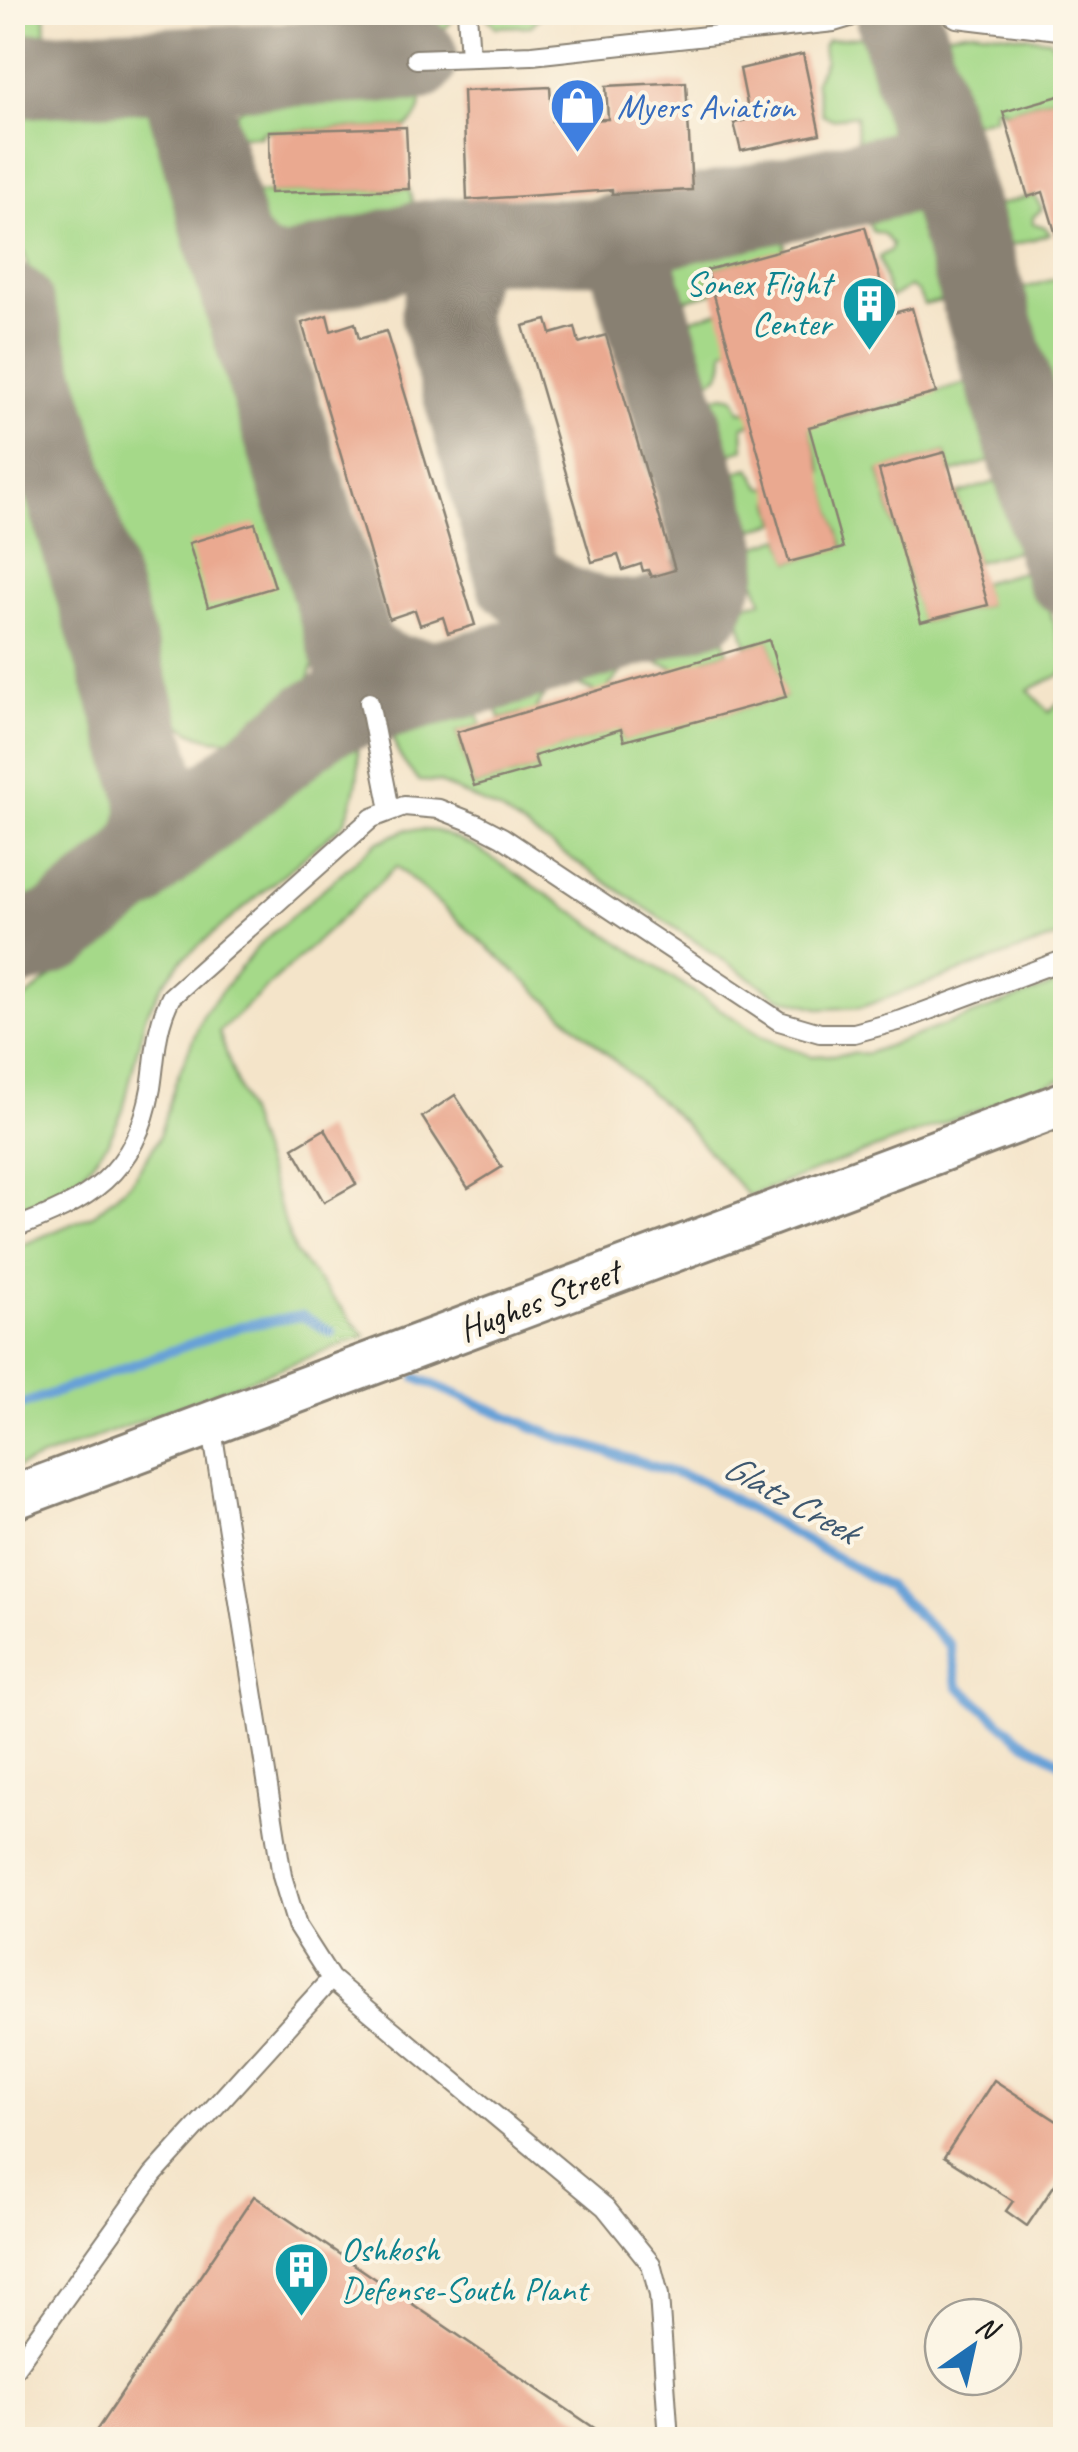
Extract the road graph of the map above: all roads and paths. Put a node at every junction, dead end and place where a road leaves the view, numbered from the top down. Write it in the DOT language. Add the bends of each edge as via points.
graph roads {
  1 [pos="468,12"];
  2 [pos="867,12"];
  3 [pos="946,12"];
  4 [pos="1066,31"];
  5 [pos="470,57"];
  6 [pos="416,60"];
  7 [pos="369,702"];
  8 [pos="390,810"];
  9 [pos="1066,960"];
  10 [pos="1066,1103"];
  11 [pos="12,1230"];
  12 [pos="212,1423"];
  13 [pos="12,1498"];
  14 [pos="331,1979"];
  15 [pos="12,2372"];
  16 [pos="669,2440"];
  1 -- 5 [label="lane"];
  2 -- 5 [label="lane" via="834,22"];
  3 -- 4 [label="lane"];
  5 -- 6 [label="lane"];
  7 -- 8 [label="lane"];
  8 -- 9 [label="lane" via="438,808 502,837 780,1022 820,1033 854,1033 902,1020"];
  8 -- 11 [label="lane" via="372,818 171,997 155,1037 145,1115 115,1171 60,1212"];
  10 -- 12 [label="street, Hughes Street"];
  12 -- 13 [label="street, Hughes Street"];
  12 -- 14 [label="lane" via="282,1876 296,1926"];
  14 -- 15 [label="lane" via="153,2175"];
  14 -- 16 [label="lane" via="606,2207 650,2264 659,2294"];
}
